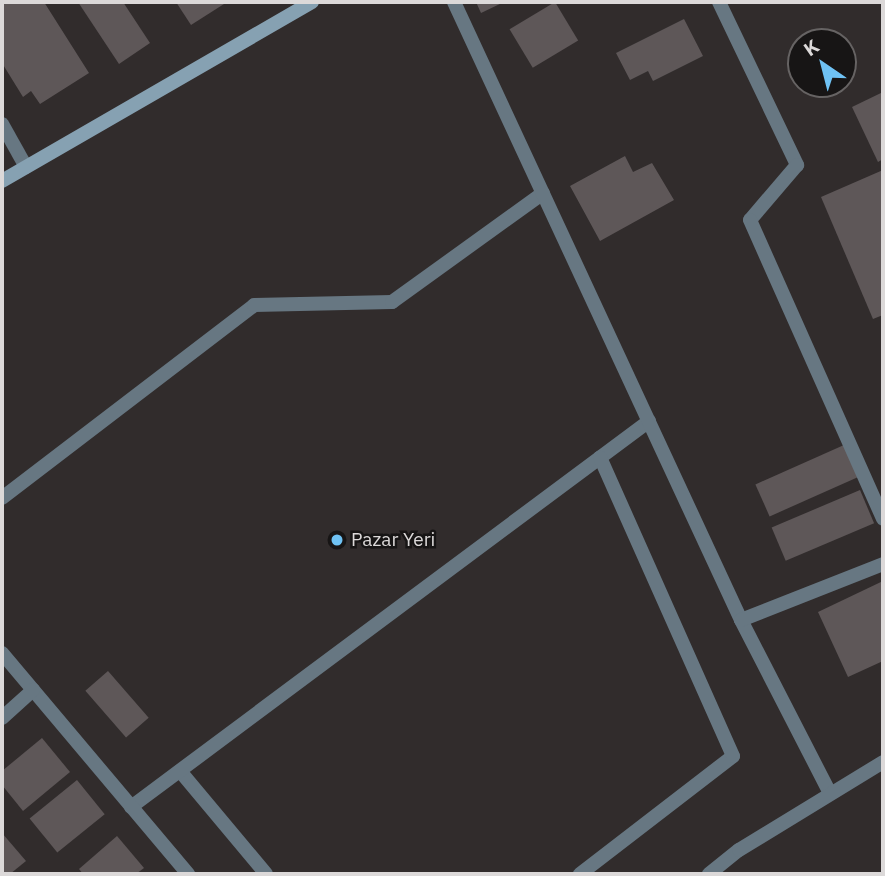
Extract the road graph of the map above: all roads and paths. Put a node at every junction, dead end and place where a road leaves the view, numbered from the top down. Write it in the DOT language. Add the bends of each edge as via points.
graph roads {
  1 [pos="312,2"];
  2 [pos="454,2"];
  3 [pos="719,2"];
  4 [pos="2,124"];
  5 [pos="26,167"];
  6 [pos="2,181"];
  7 [pos="543,193"];
  8 [pos="649,421"];
  9 [pos="600,457"];
  10 [pos="2,498"];
  11 [pos="883,519"];
  12 [pos="883,564"];
  13 [pos="741,621"];
  14 [pos="2,653"];
  15 [pos="33,690"];
  16 [pos="2,718"];
  17 [pos="883,762"];
  18 [pos="180,771"];
  19 [pos="830,793"];
  20 [pos="131,807"];
  21 [pos="188,874"];
  22 [pos="266,874"];
  23 [pos="579,874"];
  24 [pos="709,874"];
  1 -- 5 [label="street"];
  2 -- 7 [label="street"];
  3 -- 11 [label="street" via="797,165 750,220"];
  4 -- 5 [label="street"];
  5 -- 6 [label="street"];
  7 -- 8 [label="street"];
  7 -- 10 [label="street" via="392,302 254,305"];
  8 -- 9 [label="street"];
  8 -- 13 [label="street"];
  9 -- 18 [label="street"];
  9 -- 23 [label="street" via="733,756"];
  12 -- 13 [label="street"];
  13 -- 19 [label="street"];
  14 -- 15 [label="street"];
  15 -- 16 [label="street"];
  15 -- 20 [label="street"];
  17 -- 19 [label="street"];
  18 -- 20 [label="street"];
  18 -- 22 [label="street"];
  19 -- 24 [label="street"];
  20 -- 21 [label="street"];
}
